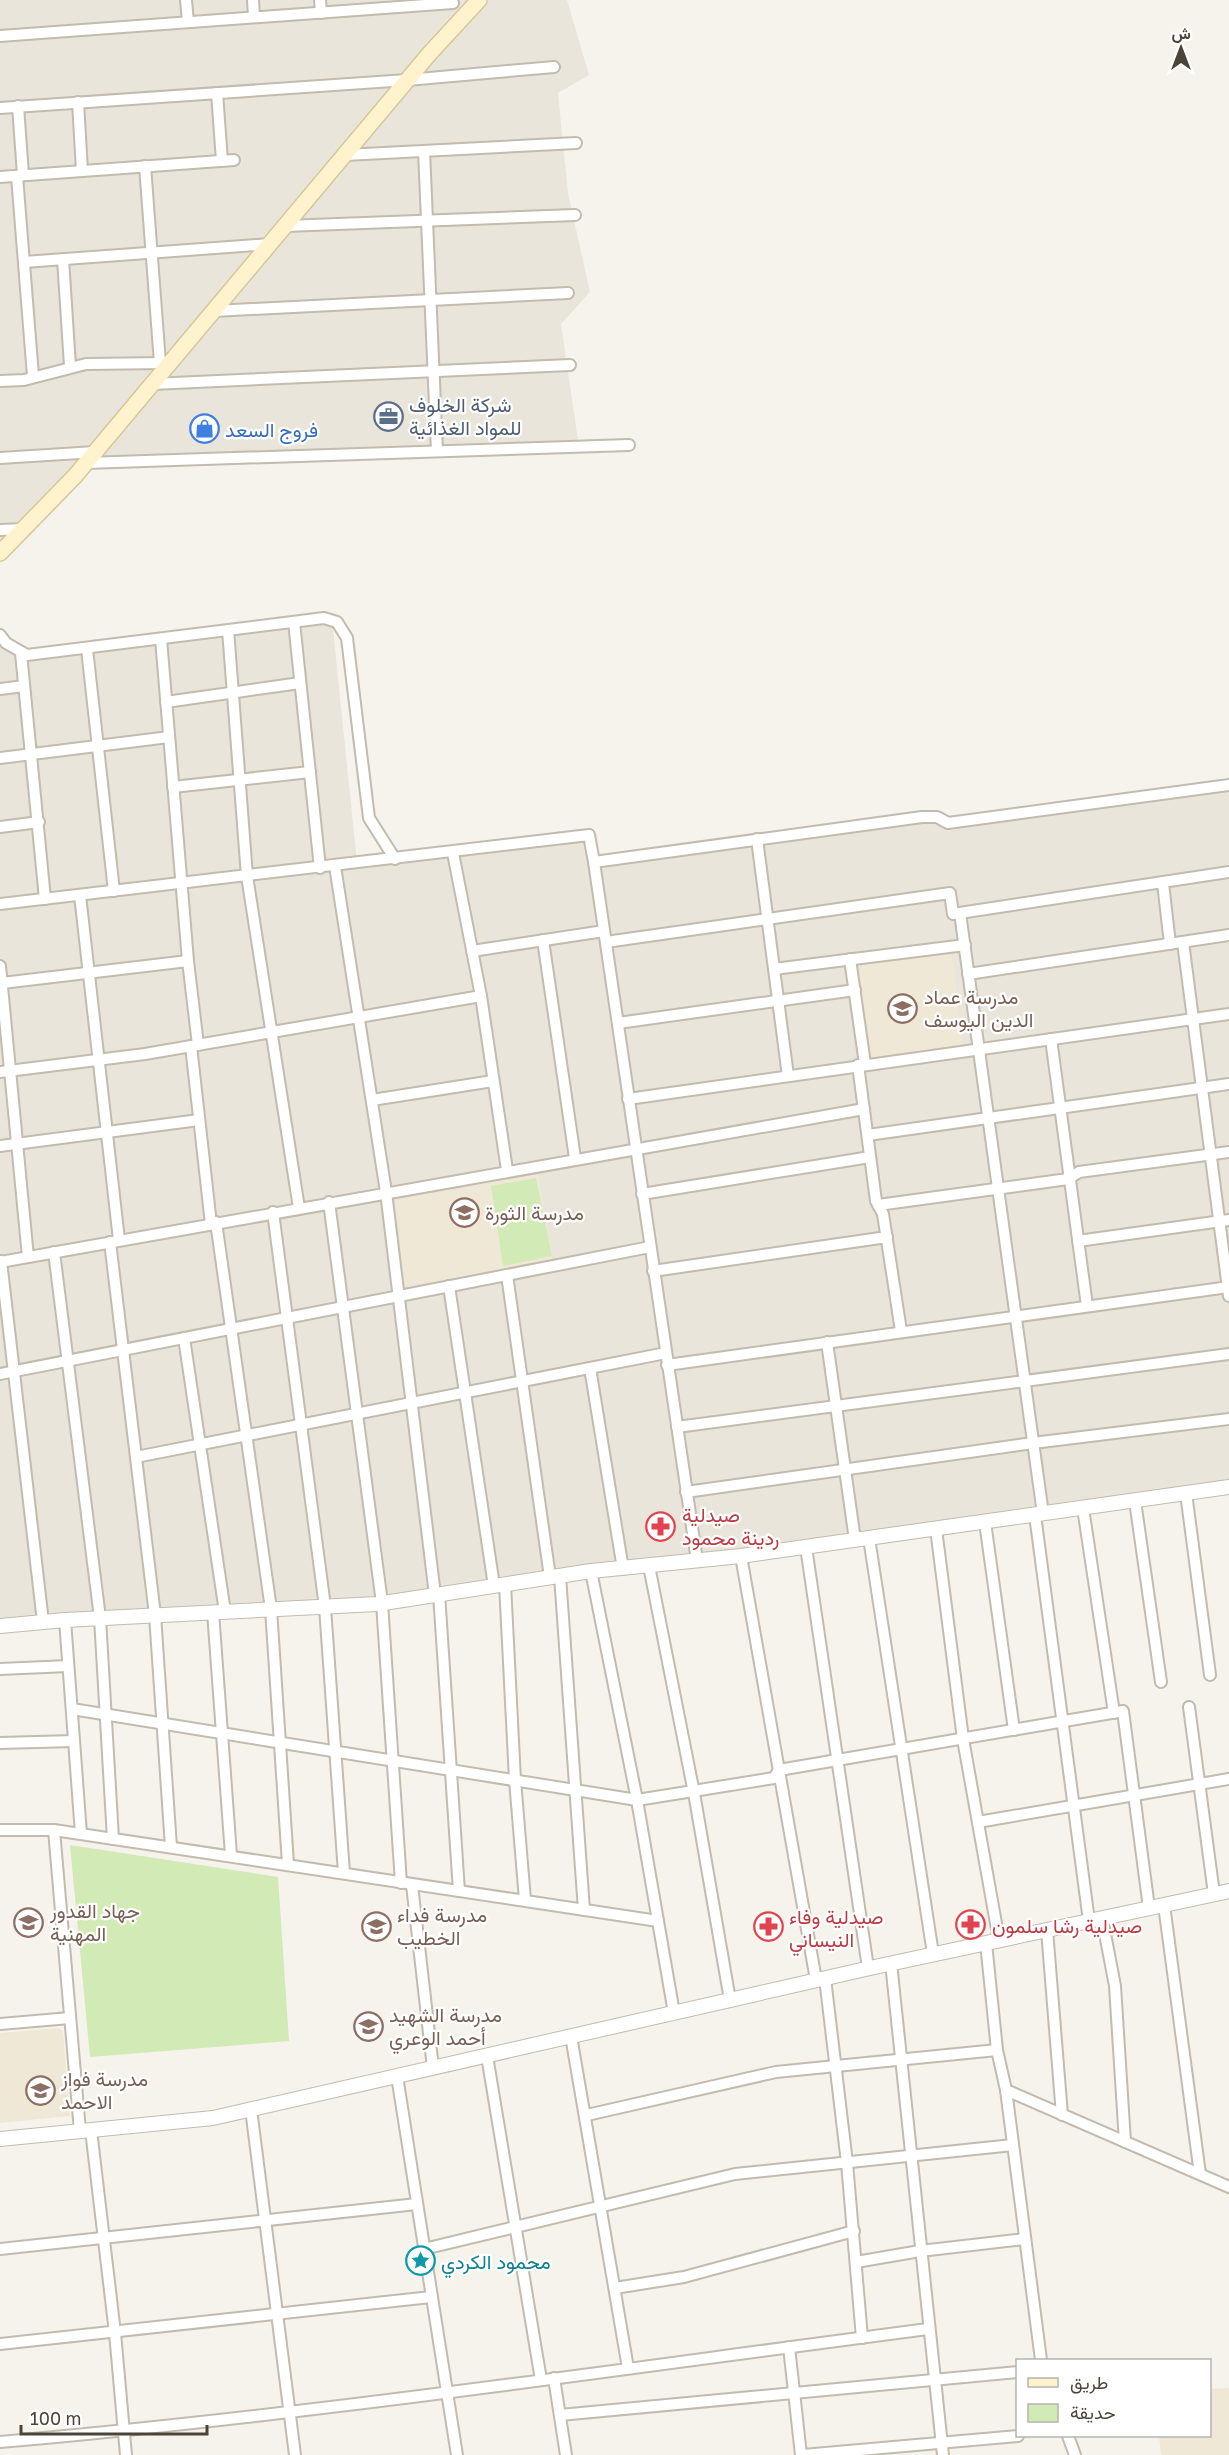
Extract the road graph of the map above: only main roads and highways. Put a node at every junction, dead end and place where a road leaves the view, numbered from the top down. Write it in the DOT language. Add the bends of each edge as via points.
graph roads {
  1 [pos="479,0"];
  2 [pos="0,554"];
  1 -- 2 [label="main road" via="214,311 165,363 91,458"];
}
